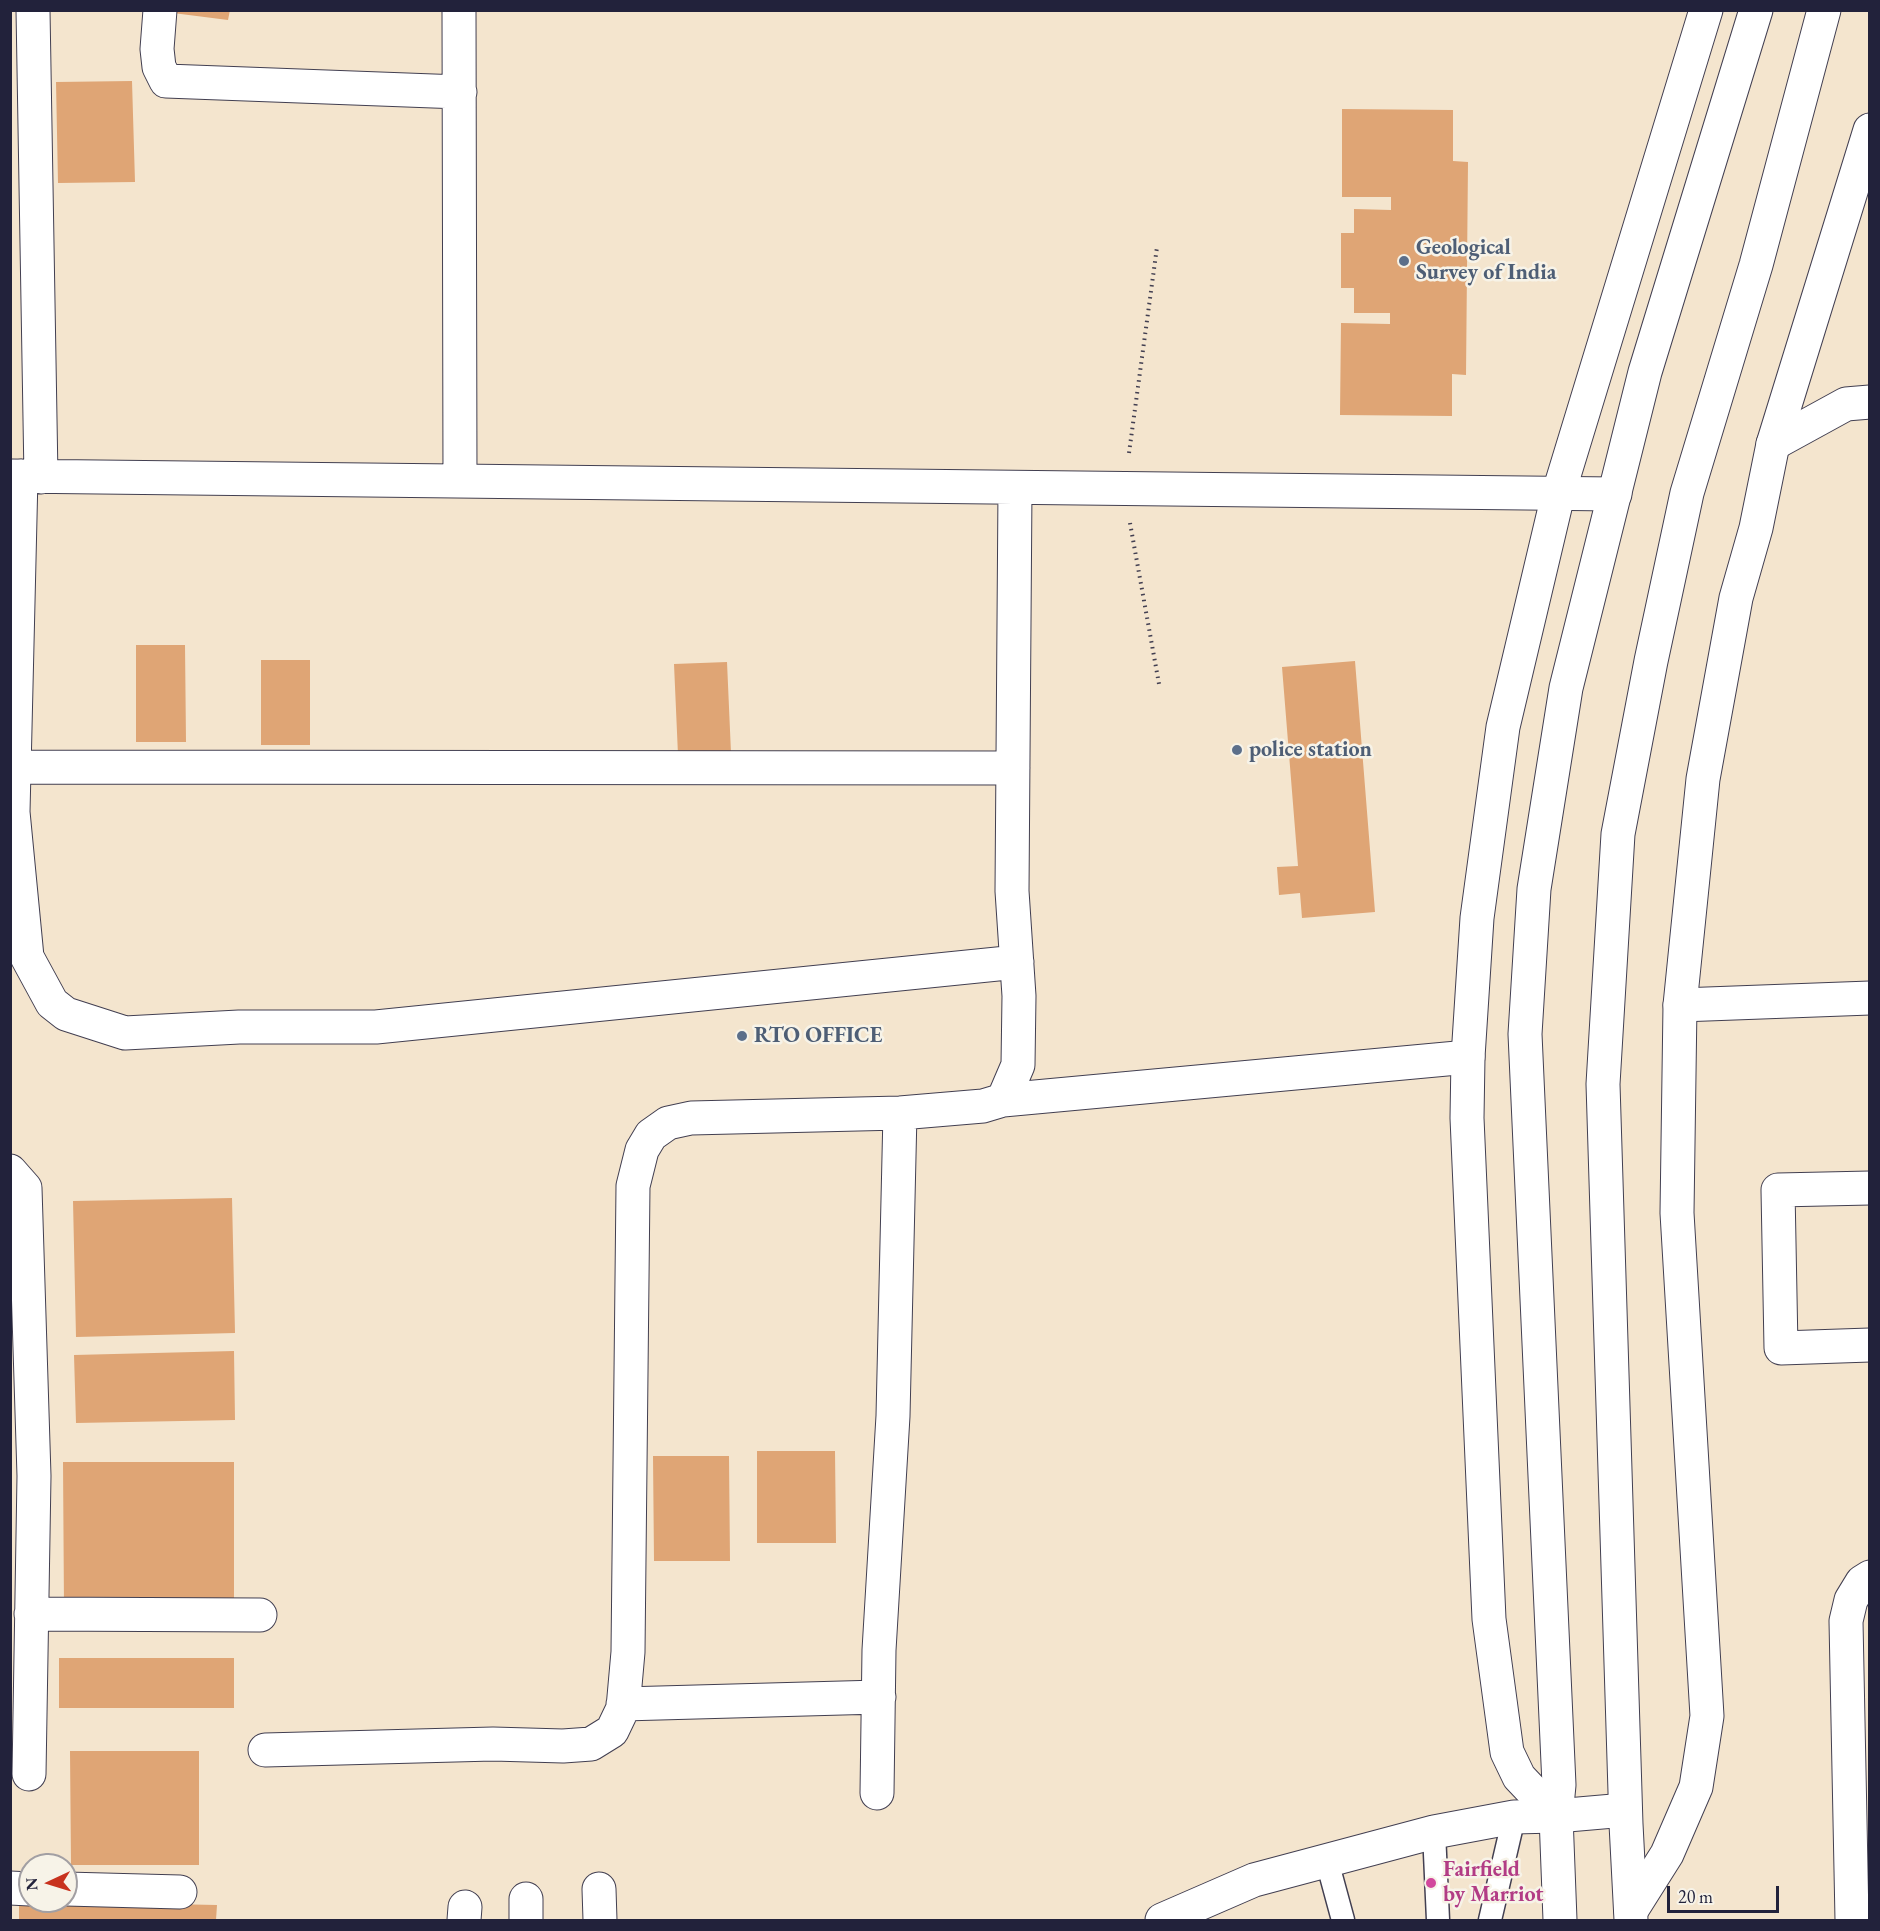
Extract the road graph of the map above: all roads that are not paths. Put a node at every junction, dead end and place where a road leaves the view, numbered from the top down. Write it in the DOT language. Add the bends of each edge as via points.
graph roads {
  1 [pos="33,10"];
  2 [pos="160,10"];
  3 [pos="459,10"];
  4 [pos="1706,10"];
  5 [pos="1756,10"];
  6 [pos="1824,10"];
  7 [pos="460,92"];
  8 [pos="1869,130"];
  9 [pos="1869,402"];
  10 [pos="1773,444"];
  11 [pos="24,476"];
  12 [pos="460,482"];
  13 [pos="1015,488"];
  14 [pos="1615,494"];
  15 [pos="1558,495"];
  16 [pos="15,767"];
  17 [pos="1013,768"];
  18 [pos="1017,962"];
  19 [pos="1869,998"];
  20 [pos="1680,1005"];
  21 [pos="1468,1057"];
  22 [pos="1003,1100"];
  23 [pos="900,1113"];
  24 [pos="10,1171"];
  25 [pos="1869,1188"];
  26 [pos="1869,1345"];
  27 [pos="1869,1577"];
  28 [pos="31,1614"];
  29 [pos="260,1615"];
  30 [pos="879,1697"];
  31 [pos="623,1704"];
  32 [pos="266,1750"];
  33 [pos="29,1774"];
  34 [pos="877,1793"];
  35 [pos="1625,1810"];
  36 [pos="1514,1816"];
  37 [pos="1556,1816"];
  38 [pos="1434,1832"];
  39 [pos="1327,1861"];
  40 [pos="78,1889"];
  41 [pos="180,1892"];
  42 [pos="1631,1916"];
  43 [pos="1162,1920"];
  44 [pos="1343,1920"];
  45 [pos="1438,1920"];
  46 [pos="1490,1920"];
  47 [pos="1560,1920"];
  48 [pos="1852,1920"];
  1 -- 11 [label="street"];
  2 -- 7 [label="street" via="157,49 166,81"];
  3 -- 7 [label="street"];
  4 -- 15 [label="street"];
  5 -- 14 [label="street" via="1645,372"];
  6 -- 35 [label="street" via="1756,265 1687,493 1618,834 1603,1084"];
  7 -- 12 [label="street"];
  8 -- 10 [label="street"];
  9 -- 10 [label="street" via="1846,404"];
  10 -- 20 [label="street" via="1756,528 1736,598 1703,779"];
  11 -- 12 [label="street"];
  11 -- 16 [label="street"];
  12 -- 13 [label="street"];
  13 -- 15 [label="street"];
  13 -- 17 [label="street"];
  14 -- 15 [label="street"];
  14 -- 37 [label="street" via="1566,688 1534,889 1525,1034 1558,1762"];
  15 -- 21 [label="street" via="1499,749 1477,918"];
  16 -- 17 [label="street"];
  16 -- 18 [label="street" via="13,812 27,957 52,1003 66,1014 125,1033 376,1028"];
  17 -- 18 [label="street" via="1012,891"];
  18 -- 22 [label="street" via="1018,1065"];
  19 -- 20 [label="street"];
  20 -- 42 [label="street" via="1677,1213 1707,1716 1696,1787 1667,1854"];
  21 -- 22 [label="street"];
  21 -- 37 [label="street" via="1467,1118 1489,1619 1507,1752 1519,1777"];
  22 -- 23 [label="street" via="983,1106"];
  23 -- 30 [label="street" via="893,1416"];
  23 -- 31 [label="street" via="691,1118 668,1123 651,1135 642,1150 633,1186 628,1652"];
  24 -- 28 [label="street" via="25,1188 34,1476"];
  25 -- 26 [label="street" via="1778,1190 1781,1348"];
  27 -- 48 [label="street" via="1851,1600 1845,1621"];
  28 -- 29 [label="street"];
  28 -- 33 [label="street"];
  30 -- 31 [label="street"];
  30 -- 34 [label="street"];
  31 -- 32 [label="street" via="612,1731 591,1744"];
  35 -- 37 [label="street"];
  35 -- 42 [label="street"];
  36 -- 37 [label="street"];
  36 -- 38 [label="street"];
  36 -- 46 [label="lane"];
  37 -- 47 [label="street"];
  38 -- 39 [label="street"];
  38 -- 45 [label="lane"];
  39 -- 43 [label="street" via="1254,1880"];
  39 -- 44 [label="lane"];
  40 -- 41 [label="street"];
}
